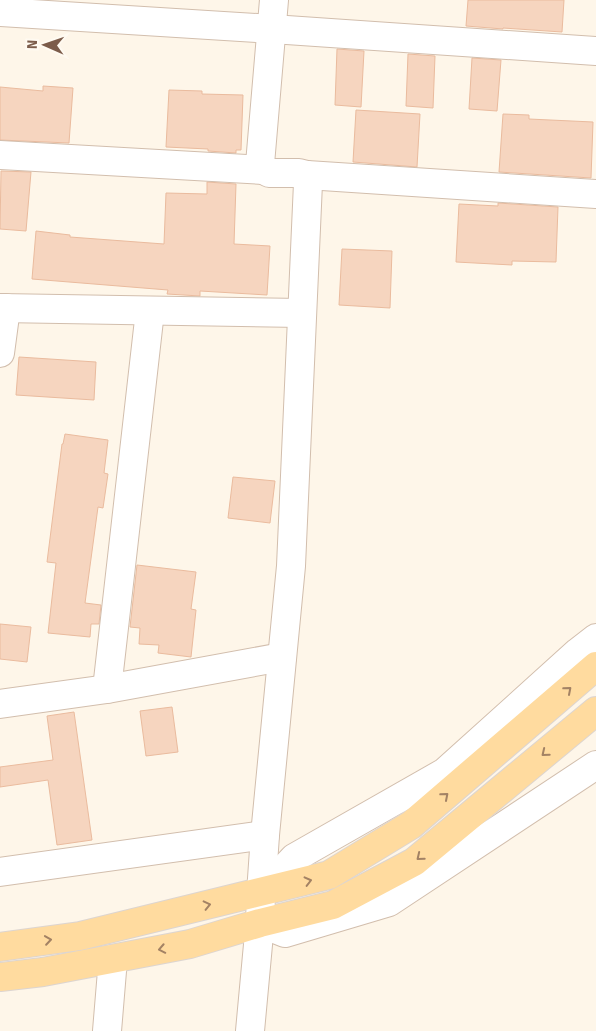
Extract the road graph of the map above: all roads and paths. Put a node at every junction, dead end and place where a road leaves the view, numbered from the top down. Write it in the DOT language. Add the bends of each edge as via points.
graph roads {
  1 [pos="274,0"];
  2 [pos="0,12"];
  3 [pos="272,28"];
  4 [pos="596,51"];
  5 [pos="0,155"];
  6 [pos="264,170"];
  7 [pos="307,175"];
  8 [pos="596,194"];
  9 [pos="3,308"];
  10 [pos="150,310"];
  11 [pos="301,313"];
  12 [pos="0,353"];
  13 [pos="596,638"];
  14 [pos="282,656"];
  15 [pos="596,666"];
  16 [pos="107,689"];
  17 [pos="0,704"];
  18 [pos="596,711"];
  19 [pos="596,765"];
  20 [pos="265,835"];
  21 [pos="0,872"];
  22 [pos="261,893"];
  23 [pos="260,923"];
  24 [pos="0,947"];
  25 [pos="113,959"];
  26 [pos="0,977"];
  27 [pos="107,1031"];
  28 [pos="250,1031"];
  1 -- 3 [label="street"];
  2 -- 3 [label="street"];
  3 -- 4 [label="street"];
  3 -- 6 [label="street" via="260,164"];
  5 -- 6 [label="street"];
  6 -- 7 [label="street"];
  7 -- 8 [label="street"];
  7 -- 11 [label="street"];
  9 -- 10 [label="street"];
  9 -- 12 [label="street"];
  10 -- 11 [label="street"];
  10 -- 16 [label="street"];
  11 -- 14 [label="street" via="291,566"];
  13 -- 22 [label="street" via="445,772 294,858"];
  14 -- 16 [label="street"];
  14 -- 20 [label="street"];
  22 -- 15 [label="main road, one-way" via="329,875 411,825"];
  16 -- 17 [label="street"];
  18 -- 23 [label="main road, one-way" via="414,862 333,905"];
  19 -- 23 [label="street" via="389,902 285,933"];
  20 -- 21 [label="street"];
  20 -- 22 [label="street"];
  22 -- 23 [label="street"];
  24 -- 22 [label="main road, one-way" via="80,936"];
  23 -- 25 [label="main road, one-way" via="190,944"];
  23 -- 28 [label="street"];
  25 -- 26 [label="main road"];
  25 -- 27 [label="street"];
}
